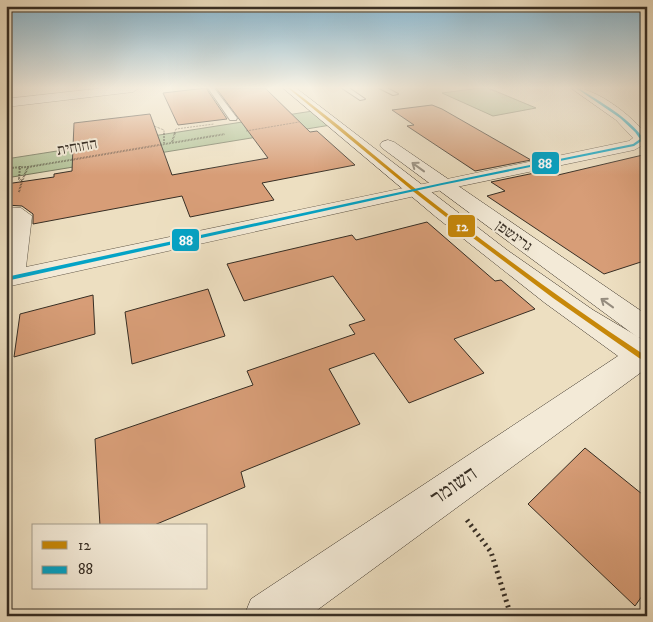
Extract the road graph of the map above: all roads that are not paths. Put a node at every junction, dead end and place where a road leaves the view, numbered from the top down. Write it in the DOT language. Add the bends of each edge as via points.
graph roads {
  1 [pos="328,117"];
  2 [pos="349,117"];
  3 [pos="619,117"];
  4 [pos="442,184"];
  5 [pos="415,190"];
  6 [pos="10,212"];
  7 [pos="9,278"];
  8 [pos="645,344"];
  9 [pos="268,616"];
  1 -- 5 [label="street, גרינשפן"];
  4 -- 2 [label="street, גרינשפן, one-way"];
  3 -- 4 [label="street" via="642,139 634,145"];
  4 -- 5 [label="street"];
  8 -- 4 [label="street, גרינשפן, one-way"];
  5 -- 7 [label="street"];
  5 -- 8 [label="street, גרינשפן" via="576,314"];
  6 -- 7 [label="street" via="22,216"];
  8 -- 9 [label="street, השומר" via="445,492"];
}
